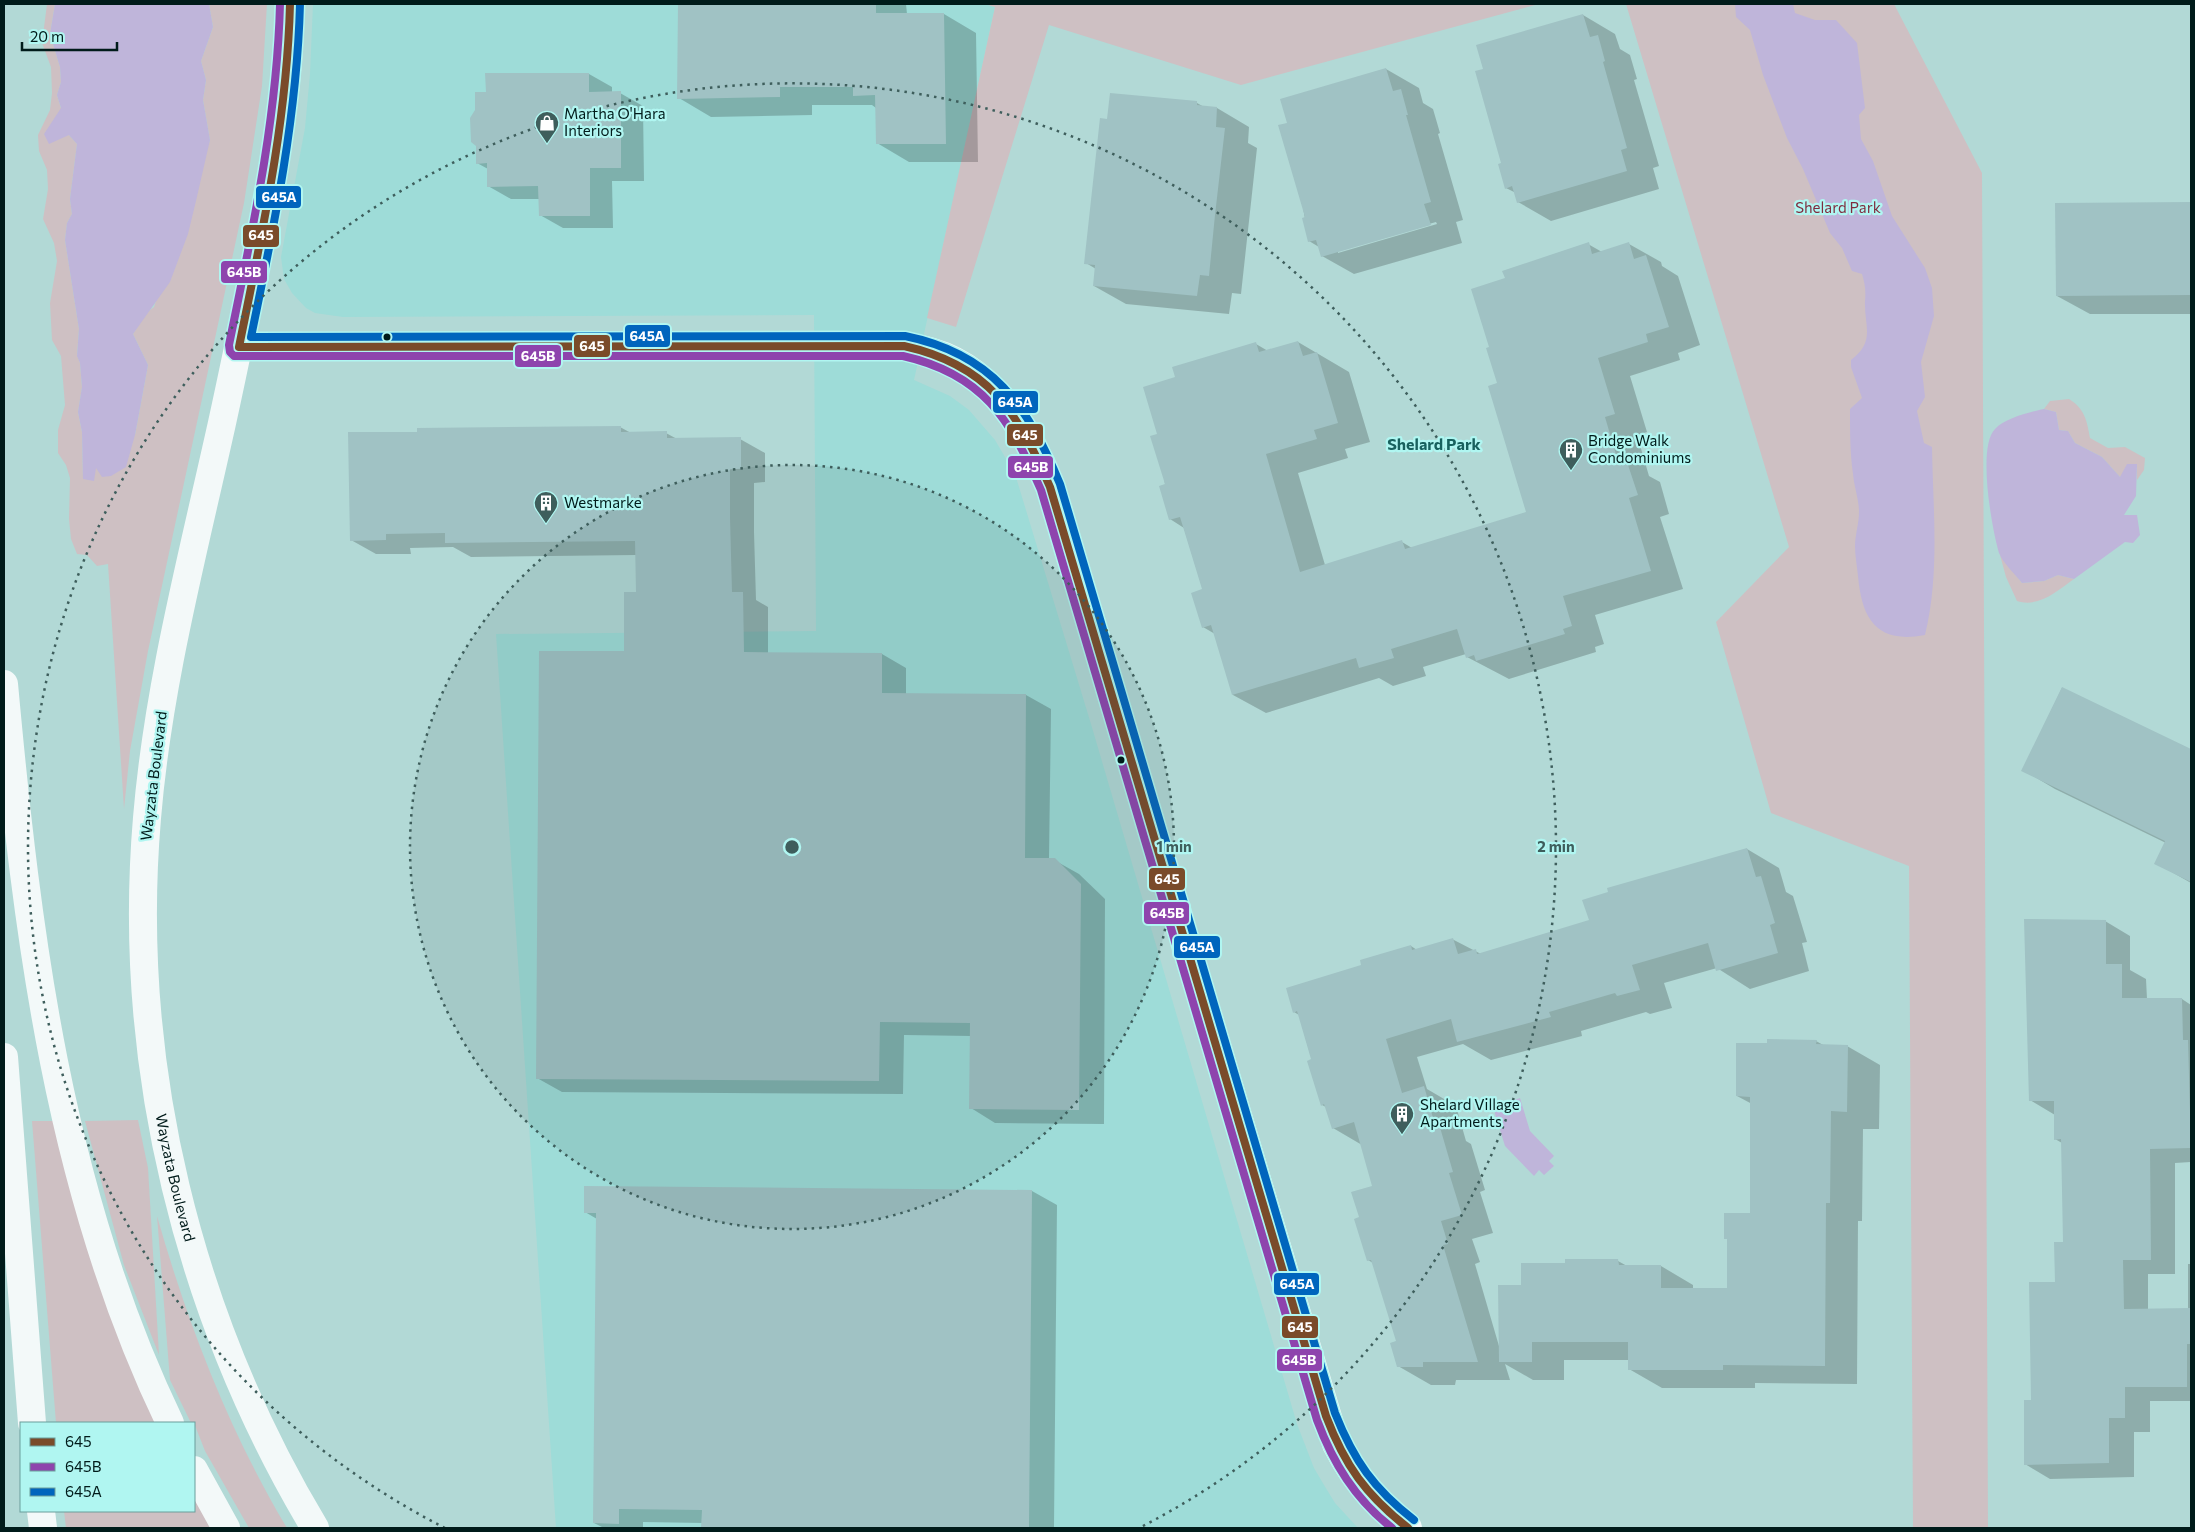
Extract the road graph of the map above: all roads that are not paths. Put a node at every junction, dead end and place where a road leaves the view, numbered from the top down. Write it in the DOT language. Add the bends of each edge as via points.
graph roads {
  1 [pos="290,4"];
  2 [pos="239,347"];
  3 [pos="4,684"];
  4 [pos="4,1057"];
  5 [pos="32,1422"];
  6 [pos="170,1422"];
  7 [pos="195,1472"];
  8 [pos="41,1512"];
  9 [pos="43,1528"];
  10 [pos="226,1528"];
  11 [pos="315,1528"];
  12 [pos="1408,1528"];
  1 -- 2 [label="main road, Wayzata Boulevard" via="289,53 282,112"];
  2 -- 11 [label="main road, Wayzata Boulevard" via="173,649 157,739 147,816 143,948 156,1086 175,1190 192,1249 225,1348 247,1400"];
  2 -- 12 [label="main road" via="875,345 939,354 982,379 1021,424 1050,487 1336,1444 1349,1470 1366,1492"];
  3 -- 6 [label="main road" via="27,904 68,1132 85,1197 132,1336"];
  4 -- 5 [label="main road"];
  7 -- 10 [label="main road"];
  8 -- 9 [label="main road"];
}
